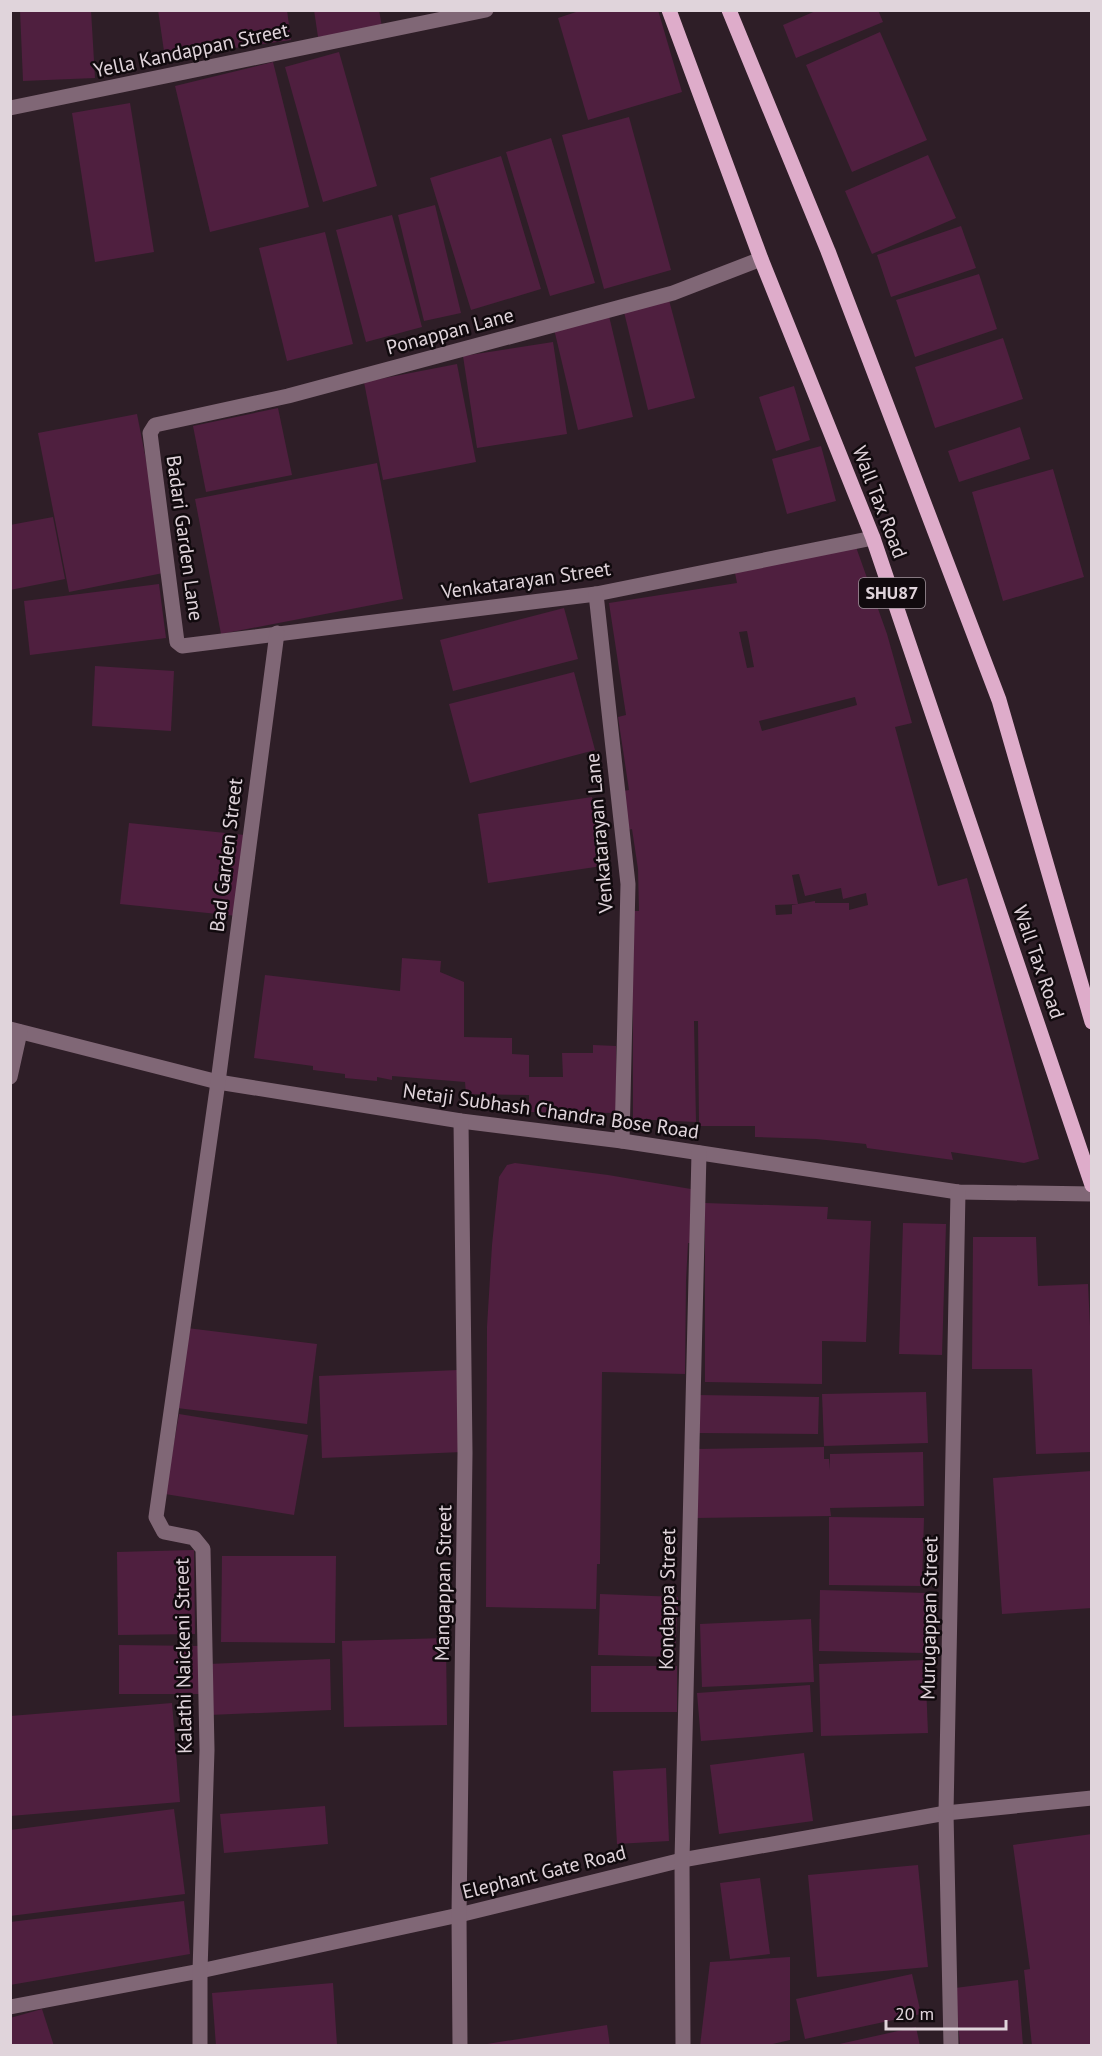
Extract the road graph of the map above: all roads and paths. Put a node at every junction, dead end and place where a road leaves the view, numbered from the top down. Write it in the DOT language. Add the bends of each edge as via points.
graph roads {
  1 [pos="486,10"];
  2 [pos="669,10"];
  3 [pos="729,10"];
  4 [pos="10,108"];
  5 [pos="761,259"];
  6 [pos="150,434"];
  7 [pos="873,538"];
  8 [pos="596,594"];
  9 [pos="276,633"];
  10 [pos="182,646"];
  11 [pos="1092,1022"];
  12 [pos="15,1030"];
  13 [pos="10,1077"];
  14 [pos="218,1082"];
  15 [pos="461,1121"];
  16 [pos="622,1141"];
  17 [pos="699,1153"];
  18 [pos="1092,1185"];
  19 [pos="958,1192"];
  20 [pos="1092,1194"];
  21 [pos="1092,1798"];
  22 [pos="946,1813"];
  23 [pos="682,1860"];
  24 [pos="459,1915"];
  25 [pos="200,1971"];
  26 [pos="10,2007"];
  27 [pos="201,2046"];
  28 [pos="460,2046"];
  29 [pos="683,2046"];
  30 [pos="951,2046"];
  1 -- 4 [label="street, Yella Kandappan Street"];
  2 -- 5 [label="main road, Wall Tax Road / SHU87"];
  3 -- 11 [label="main road, Wall Tax Road / SHU87" via="828,250 999,700"];
  5 -- 6 [label="street, Ponappan Lane" via="673,293 288,396 155,425"];
  5 -- 7 [label="main road, Wall Tax Road / SHU87"];
  6 -- 10 [label="street, Badari Garden Lane" via="177,642"];
  7 -- 8 [label="street, Venkatarayan Street"];
  7 -- 18 [label="main road, Wall Tax Road / SHU87"];
  8 -- 9 [label="street, Venkatarayan Street"];
  8 -- 16 [label="street, Venkatarayan Lane" via="628,884"];
  9 -- 10 [label="street, Venkatarayan Street"];
  9 -- 14 [label="street, Bad Garden Street"];
  12 -- 13 [label="street"];
  12 -- 14 [label="street, Netaji Subhash Chandra Bose Road"];
  14 -- 15 [label="street, Netaji Subhash Chandra Bose Road"];
  14 -- 25 [label="street, Kalathi Naickeni Street" via="156,1517 164,1532 194,1538 203,1549 207,1750"];
  15 -- 16 [label="street, Netaji Subhash Chandra Bose Road"];
  15 -- 24 [label="street, Mangappan Street" via="465,1453"];
  16 -- 17 [label="street, Netaji Subhash Chandra Bose Road"];
  17 -- 19 [label="street, Netaji Subhash Chandra Bose Road"];
  17 -- 23 [label="street, Kondappa Street"];
  19 -- 20 [label="street, Netaji Subhash Chandra Bose Road"];
  19 -- 22 [label="street, Murugappan Street"];
  21 -- 22 [label="street, Elephant Gate Road"];
  22 -- 23 [label="street, Elephant Gate Road"];
  22 -- 30 [label="street, Murugappan Street"];
  23 -- 24 [label="street, Elephant Gate Road"];
  23 -- 29 [label="street, Kondappa Street"];
  24 -- 25 [label="street, Elephant Gate Road"];
  24 -- 28 [label="street, Mangappan Street"];
  25 -- 26 [label="street, Elephant Gate Road"];
  25 -- 27 [label="street, Kalathi Naickeni Street"];
}
